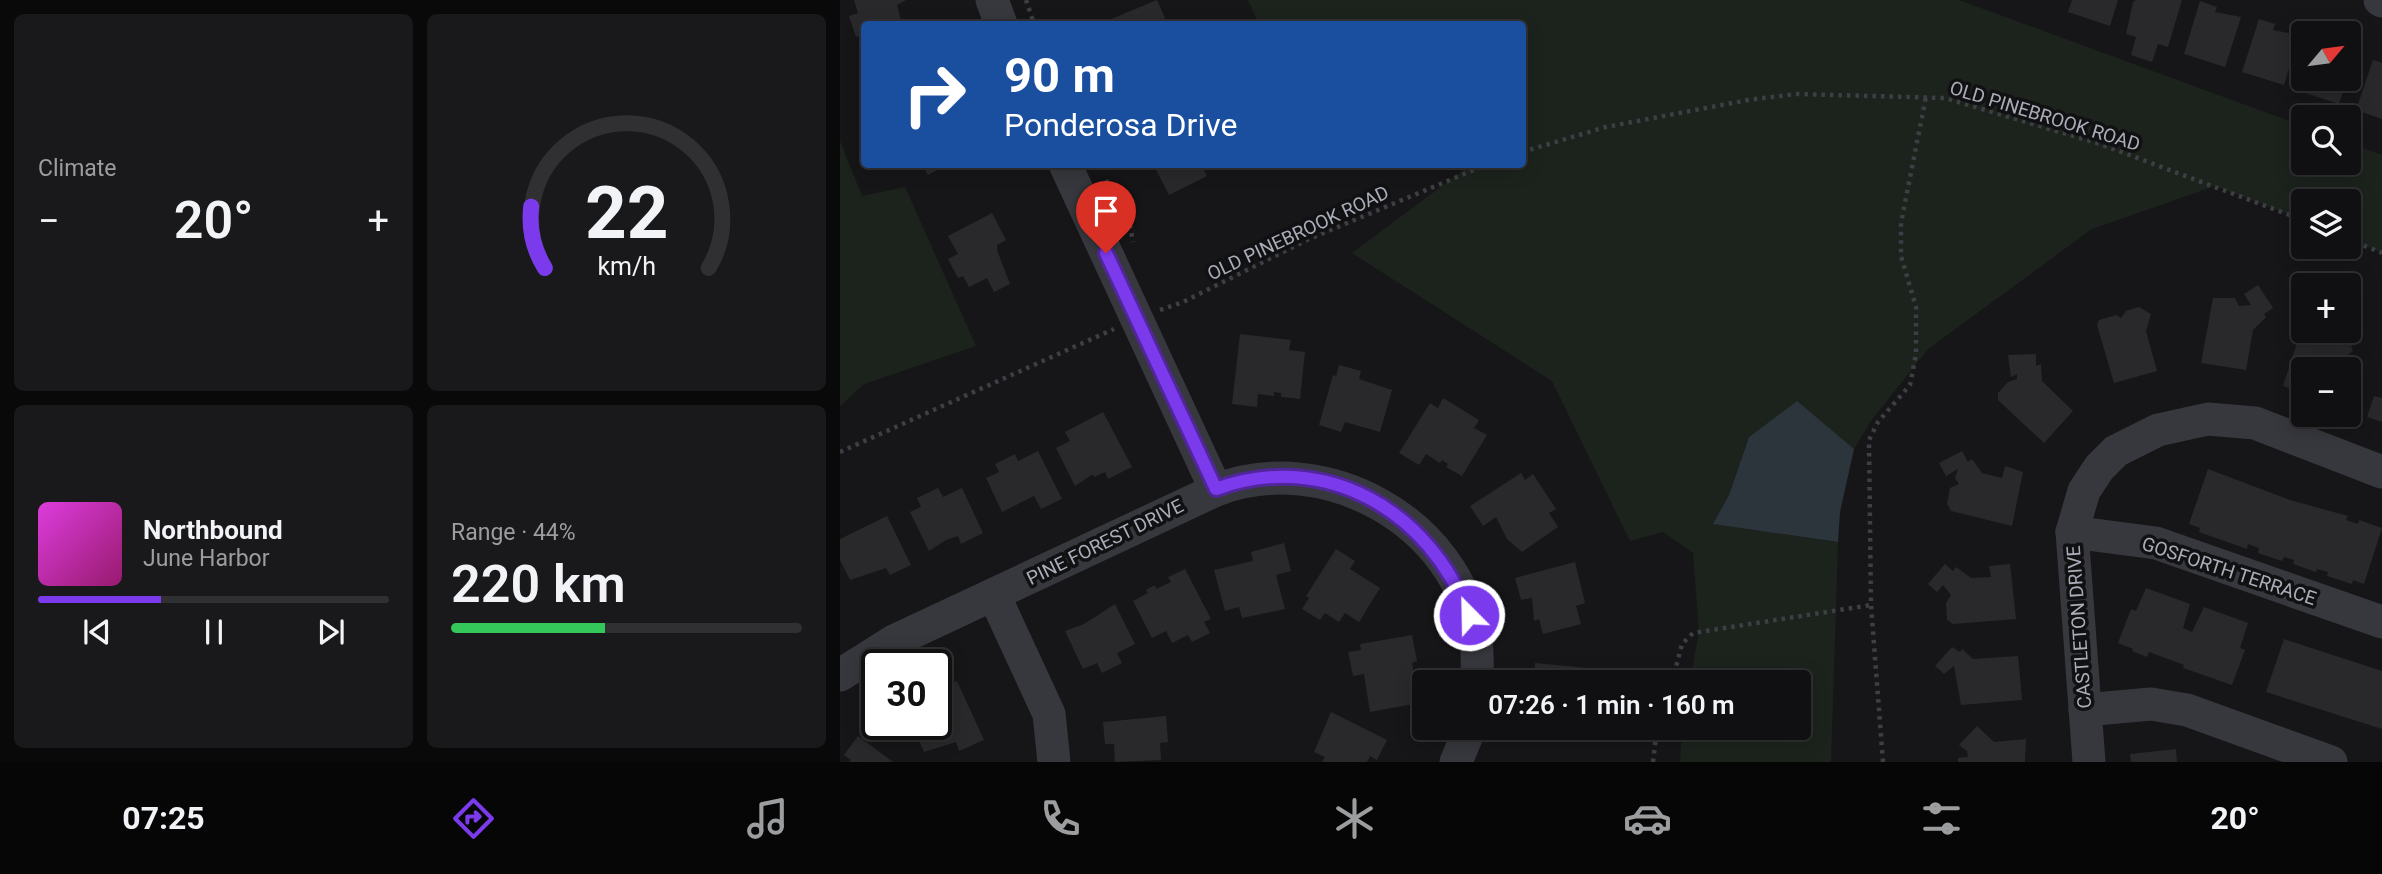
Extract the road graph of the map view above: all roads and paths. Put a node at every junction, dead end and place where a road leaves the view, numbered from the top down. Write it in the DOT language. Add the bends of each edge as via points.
graph roads {
  1 [pos="992,0"];
  2 [pos="1026,0"];
  3 [pos="1000,21"];
  4 [pos="1033,21"];
  5 [pos="1927,97"];
  6 [pos="1526,151"];
  7 [pos="1067,168"];
  8 [pos="1478,168"];
  9 [pos="2291,216"];
  10 [pos="2361,244"];
  11 [pos="2382,253"];
  12 [pos="1159,310"];
  13 [pos="1117,327"];
  14 [pos="840,452"];
  15 [pos="2382,472"];
  16 [pos="1216,489"];
  17 [pos="2072,532"];
  18 [pos="995,595"];
  19 [pos="1871,605"];
  20 [pos="2382,622"];
  21 [pos="1477,670"];
  22 [pos="1675,670"];
  23 [pos="840,675"];
  24 [pos="2085,710"];
  25 [pos="1466,740"];
  26 [pos="1656,740"];
  27 [pos="1054,762"];
  28 [pos="1456,762"];
  29 [pos="1653,762"];
  30 [pos="1883,762"];
  31 [pos="2088,762"];
  32 [pos="2330,762"];
  1 -- 3 [label="street"];
  2 -- 4 [label="path"];
  5 -- 6 [label="path, OLD PINEBROOK ROAD" via="1796,94 1748,100 1606,127"];
  5 -- 9 [label="path, OLD PINEBROOK ROAD" via="1945,98 2100,144"];
  5 -- 19 [label="path" via="1900,223 1901,256 1916,307 1916,354 1910,385 1868,440"];
  7 -- 16 [label="street"];
  8 -- 12 [label="path, OLD PINEBROOK ROAD" via="1309,239"];
  10 -- 11 [label="path"];
  13 -- 14 [label="path"];
  15 -- 17 [label="street, CASTLETON DRIVE" via="2255,423 2208,419 2158,430 2116,451 2084,491"];
  16 -- 18 [label="street, PINE FOREST DRIVE"];
  16 -- 21 [label="street, PINE FOREST DRIVE" via="1265,478 1318,481 1377,501 1426,540 1461,594 1476,639"];
  17 -- 20 [label="street, GOSFORTH TERRACE" via="2156,543"];
  17 -- 24 [label="street, CASTLETON DRIVE"];
  18 -- 23 [label="street, PINE FOREST DRIVE" via="894,641"];
  18 -- 27 [label="street" via="1049,714"];
  19 -- 22 [label="path" via="1693,633 1682,644"];
  19 -- 30 [label="path"];
  24 -- 31 [label="street, CASTLETON DRIVE"];
  24 -- 32 [label="street" via="2151,704 2188,710"];
  25 -- 28 [label="street"];
  26 -- 29 [label="path"];
}
